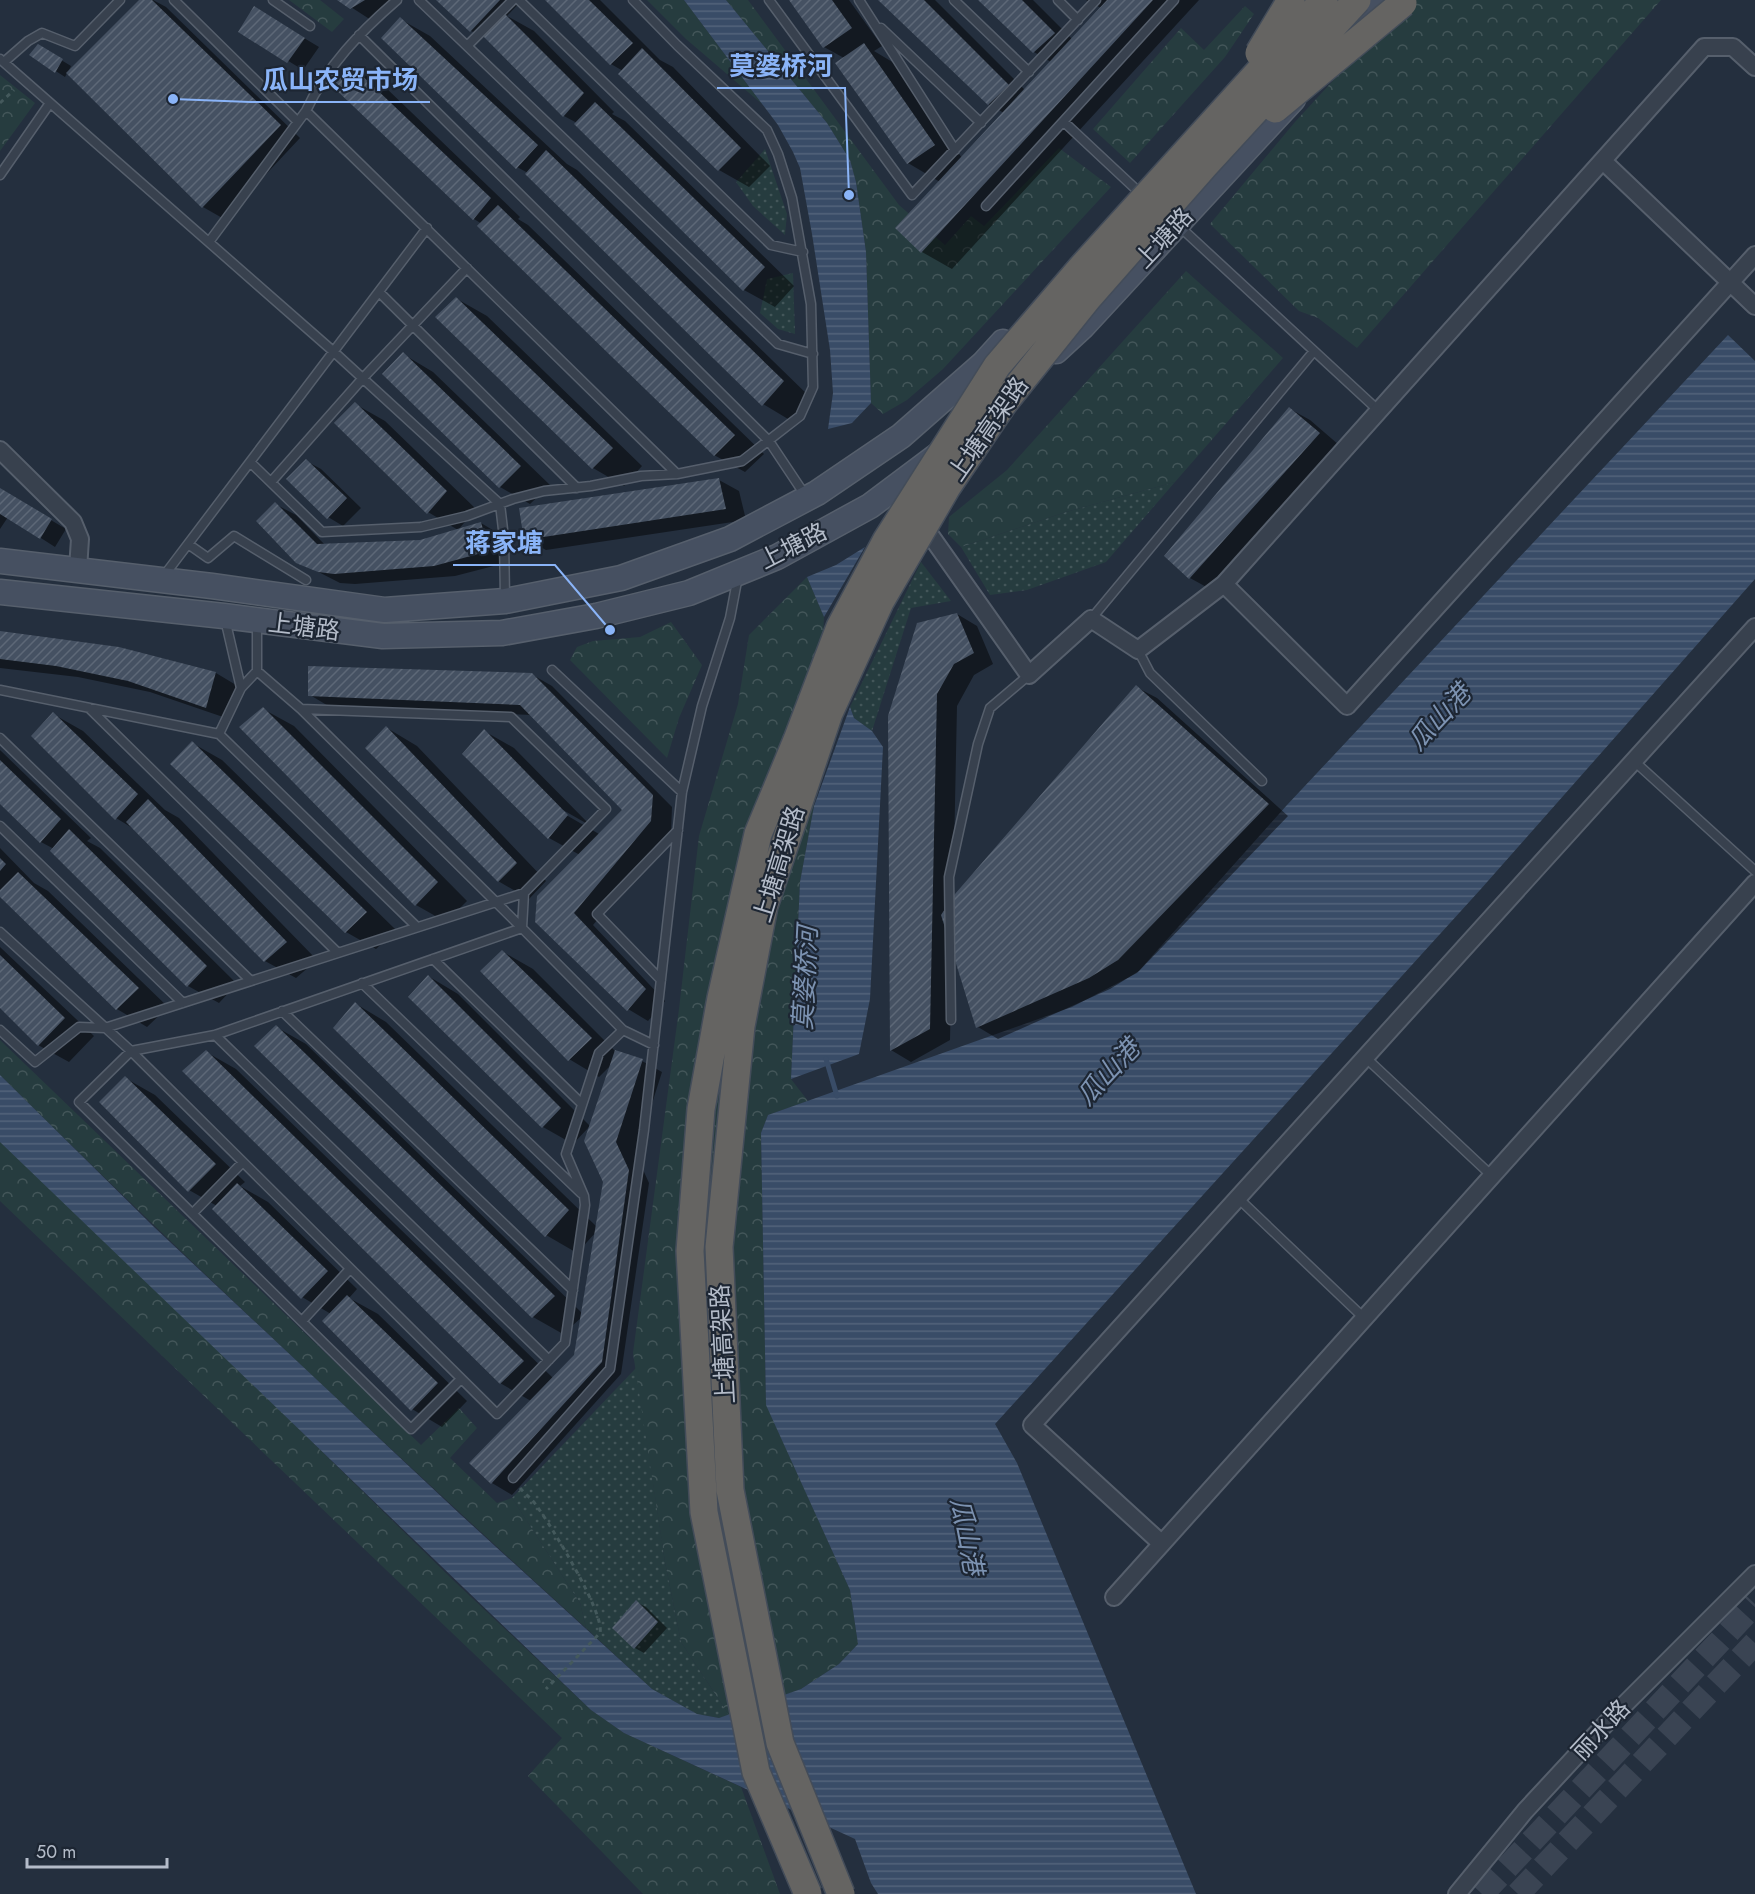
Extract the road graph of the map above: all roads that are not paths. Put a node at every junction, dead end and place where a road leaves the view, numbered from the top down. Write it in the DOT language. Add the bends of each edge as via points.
graph roads {
  1 [pos="120,0"];
  2 [pos="174,0"];
  3 [pos="273,0"];
  4 [pos="397,0"];
  5 [pos="419,0"];
  6 [pos="513,0"];
  7 [pos="519,0"];
  8 [pos="633,0"];
  9 [pos="769,0"];
  10 [pos="859,0"];
  11 [pos="954,0"];
  12 [pos="1058,0"];
  13 [pos="1096,0"];
  14 [pos="1174,0"];
  15 [pos="1291,0"];
  16 [pos="1323,0"];
  17 [pos="1357,0"];
  18 [pos="1393,1"];
  19 [pos="872,19"];
  20 [pos="1078,20"];
  21 [pos="310,26"];
  22 [pos="359,35"];
  23 [pos="467,46"];
  24 [pos="2,61"];
  25 [pos="1755,67"];
  26 [pos="1029,72"];
  27 [pos="50,103"];
  28 [pos="306,111"];
  29 [pos="298,122"];
  30 [pos="1064,122"];
  31 [pos="981,123"];
  32 [pos="1212,125"];
  33 [pos="955,150"];
  34 [pos="1603,161"];
  35 [pos="1206,164"];
  36 [pos="0,175"];
  37 [pos="1141,194"];
  38 [pos="986,206"];
  39 [pos="1177,225"];
  40 [pos="427,228"];
  41 [pos="209,242"];
  42 [pos="803,252"];
  43 [pos="1755,255"];
  44 [pos="467,268"];
  45 [pos="1731,282"];
  46 [pos="379,292"];
  47 [pos="1755,306"];
  48 [pos="412,326"];
  49 [pos="1314,351"];
  50 [pos="334,352"];
  51 [pos="813,354"];
  52 [pos="363,378"];
  53 [pos="1379,411"];
  54 [pos="769,441"];
  55 [pos="0,450"];
  56 [pos="250,462"];
  57 [pos="677,474"];
  58 [pos="271,482"];
  59 [pos="895,486"];
  60 [pos="577,488"];
  61 [pos="807,498"];
  62 [pos="500,504"];
  63 [pos="188,544"];
  64 [pos="0,561"];
  65 [pos="78,569"];
  66 [pos="739,572"];
  67 [pos="161,580"];
  68 [pos="306,580"];
  69 [pos="1224,584"];
  70 [pos="0,592"];
  71 [pos="505,601"];
  72 [pos="224,616"];
  73 [pos="1091,619"];
  74 [pos="257,621"];
  75 [pos="1755,627"];
  76 [pos="1138,650"];
  77 [pos="552,670"];
  78 [pos="257,671"];
  79 [pos="1029,675"];
  80 [pos="241,688"];
  81 [pos="0,690"];
  82 [pos="88,708"];
  83 [pos="301,710"];
  84 [pos="219,734"];
  85 [pos="0,738"];
  86 [pos="1634,761"];
  87 [pos="1262,781"];
  88 [pos="682,792"];
  89 [pos="0,826"];
  90 [pos="678,830"];
  91 [pos="1755,871"];
  92 [pos="1755,883"];
  93 [pos="524,893"];
  94 [pos="496,902"];
  95 [pos="417,927"];
  96 [pos="522,928"];
  97 [pos="0,932"];
  98 [pos="339,953"];
  99 [pos="433,959"];
  100 [pos="661,980"];
  101 [pos="251,981"];
  102 [pos="362,983"];
  103 [pos="183,1003"];
  104 [pos="282,1011"];
  105 [pos="951,1020"];
  106 [pos="105,1028"];
  107 [pos="0,1030"];
  108 [pos="623,1030"];
  109 [pos="214,1035"];
  110 [pos="654,1046"];
  111 [pos="131,1052"];
  112 [pos="1365,1057"];
  113 [pos="582,1104"];
  114 [pos="242,1163"];
  115 [pos="1492,1176"];
  116 [pos="584,1196"];
  117 [pos="1238,1198"];
  118 [pos="193,1214"];
  119 [pos="350,1269"];
  120 [pos="573,1290"];
  121 [pos="1364,1318"];
  122 [pos="302,1321"];
  123 [pos="549,1360"];
  124 [pos="461,1379"];
  125 [pos="513,1478"];
  126 [pos="1161,1543"];
  127 [pos="1755,1574"];
  128 [pos="1114,1597"];
  129 [pos="808,1894"];
  130 [pos="841,1894"];
  131 [pos="1457,1894"];
  1 -- 24 [label="lane" via="75,46 42,33"];
  2 -- 29 [label="lane"];
  3 -- 21 [label="lane"];
  4 -- 22 [label="lane"];
  5 -- 23 [label="lane"];
  6 -- 23 [label="lane"];
  7 -- 42 [label="lane" via="771,245"];
  8 -- 42 [label="lane" via="767,130 792,198"];
  9 -- 33 [label="lane" via="912,195"];
  10 -- 19 [label="lane"];
  11 -- 26 [label="lane"];
  12 -- 20 [label="lane"];
  13 -- 20 [label="lane"];
  14 -- 30 [label="lane"];
  15 -- 32 [label="highway, bridge"];
  16 -- 32 [label="highway, 上塘高架路, bridge"];
  16 -- 37 [label="main road, 上塘路"];
  17 -- 35 [label="highway, 上塘高架路, bridge"];
  18 -- 35 [label="highway, bridge" via="1326,69"];
  18 -- 39 [label="main road, 上塘路"];
  19 -- 31 [label="lane"];
  19 -- 33 [label="lane"];
  20 -- 26 [label="lane"];
  22 -- 28 [label="lane" via="317,87"];
  22 -- 54 [label="lane"];
  23 -- 51 [label="lane" via="778,344"];
  24 -- 27 [label="lane"];
  25 -- 34 [label="street" via="1733,47 1704,47"];
  26 -- 31 [label="lane"];
  27 -- 36 [label="lane"];
  27 -- 41 [label="lane"];
  28 -- 29 [label="lane"];
  28 -- 40 [label="lane"];
  29 -- 41 [label="lane"];
  30 -- 37 [label="lane"];
  30 -- 38 [label="lane"];
  31 -- 33 [label="lane"];
  32 -- 129 [label="highway, 上塘高架路, bridge" via="997,366 943,449 886,541 840,627 758,834 701,1109 690,1251 704,1512 756,1772"];
  34 -- 45 [label="street"];
  34 -- 53 [label="street"];
  35 -- 130 [label="highway, 上塘高架路, bridge" via="1045,351 1003,404 947,487 880,602 829,713 764,906 741,1026 719,1247 730,1490 780,1743"];
  37 -- 61 [label="main road, 上塘路" via="983,364 901,436"];
  39 -- 49 [label="lane"];
  39 -- 59 [label="main road, 上塘路" via="1065,344 968,432"];
  40 -- 44 [label="lane"];
  40 -- 46 [label="lane"];
  41 -- 50 [label="lane"];
  42 -- 51 [label="lane"];
  43 -- 45 [label="street"];
  44 -- 48 [label="lane"];
  44 -- 57 [label="lane"];
  45 -- 47 [label="street"];
  45 -- 69 [label="street" via="1347,706"];
  46 -- 48 [label="lane"];
  46 -- 50 [label="lane"];
  48 -- 52 [label="lane"];
  48 -- 60 [label="lane"];
  49 -- 53 [label="lane"];
  49 -- 73 [label="lane"];
  50 -- 52 [label="lane"];
  50 -- 56 [label="lane"];
  51 -- 54 [label="lane" via="813,387 800,416"];
  52 -- 58 [label="lane"];
  52 -- 62 [label="lane"];
  53 -- 69 [label="street"];
  54 -- 57 [label="lane" via="742,460"];
  54 -- 61 [label="lane"];
  55 -- 65 [label="street" via="73,522 80,539"];
  56 -- 58 [label="lane"];
  56 -- 63 [label="lane"];
  57 -- 60 [label="lane" via="641,476"];
  58 -- 62 [label="lane" via="322,532 421,527"];
  59 -- 66 [label="main road, 上塘路" via="870,506 777,557"];
  59 -- 79 [label="street"];
  60 -- 62 [label="lane" via="544,491"];
  61 -- 71 [label="main road, 上塘路" via="730,539 621,578"];
  62 -- 71 [label="lane"];
  63 -- 67 [label="lane"];
  63 -- 68 [label="lane" via="208,558 234,536"];
  64 -- 65 [label="main road, 上塘路"];
  65 -- 67 [label="main road, 上塘路"];
  66 -- 74 [label="main road, 上塘路" via="689,593 596,616 502,633 383,636"];
  66 -- 88 [label="lane"];
  67 -- 71 [label="main road, 上塘路" via="385,610"];
  69 -- 76 [label="street"];
  70 -- 72 [label="main road, 上塘路"];
  72 -- 74 [label="main road, 上塘路"];
  72 -- 80 [label="lane"];
  73 -- 76 [label="street"];
  73 -- 79 [label="street"];
  74 -- 78 [label="lane"];
  75 -- 86 [label="street"];
  76 -- 87 [label="lane" via="1150,673"];
  77 -- 88 [label="lane"];
  78 -- 80 [label="lane"];
  78 -- 83 [label="lane"];
  79 -- 105 [label="lane" via="990,708 978,744 949,877"];
  80 -- 84 [label="lane"];
  81 -- 82 [label="lane"];
  82 -- 84 [label="lane"];
  82 -- 98 [label="lane"];
  83 -- 93 [label="lane" via="511,717 606,809"];
  83 -- 94 [label="lane"];
  84 -- 95 [label="lane"];
  85 -- 101 [label="lane"];
  86 -- 91 [label="lane"];
  86 -- 112 [label="street"];
  88 -- 90 [label="lane"];
  89 -- 103 [label="lane"];
  90 -- 100 [label="lane"];
  90 -- 100 [label="lane" via="597,914"];
  92 -- 115 [label="street"];
  93 -- 94 [label="lane"];
  93 -- 96 [label="lane"];
  94 -- 95 [label="lane"];
  94 -- 96 [label="lane"];
  95 -- 98 [label="lane"];
  96 -- 99 [label="lane"];
  96 -- 108 [label="lane"];
  97 -- 106 [label="lane"];
  98 -- 101 [label="lane"];
  99 -- 102 [label="lane"];
  99 -- 113 [label="lane"];
  100 -- 110 [label="lane"];
  101 -- 103 [label="lane"];
  102 -- 104 [label="lane"];
  102 -- 116 [label="lane"];
  103 -- 106 [label="lane"];
  104 -- 109 [label="lane"];
  104 -- 120 [label="lane"];
  106 -- 107 [label="lane" via="79,1027 35,1062"];
  106 -- 111 [label="lane"];
  108 -- 110 [label="lane"];
  108 -- 113 [label="lane" via="599,1053"];
  109 -- 111 [label="lane"];
  109 -- 123 [label="lane"];
  110 -- 125 [label="lane" via="610,1369"];
  111 -- 114 [label="lane"];
  111 -- 118 [label="lane" via="79,1102"];
  112 -- 115 [label="lane"];
  112 -- 117 [label="street"];
  113 -- 116 [label="lane" via="566,1154"];
  114 -- 118 [label="lane"];
  114 -- 119 [label="lane"];
  115 -- 121 [label="street"];
  116 -- 120 [label="lane"];
  117 -- 121 [label="lane"];
  117 -- 126 [label="street" via="1032,1425"];
  118 -- 122 [label="lane"];
  119 -- 122 [label="lane"];
  119 -- 124 [label="lane"];
  120 -- 123 [label="lane" via="565,1343"];
  121 -- 126 [label="street"];
  122 -- 124 [label="lane" via="411,1429"];
  123 -- 124 [label="lane" via="496,1414"];
  126 -- 128 [label="street"];
  127 -- 131 [label="street, 丽水路" via="1525,1810"];
}
